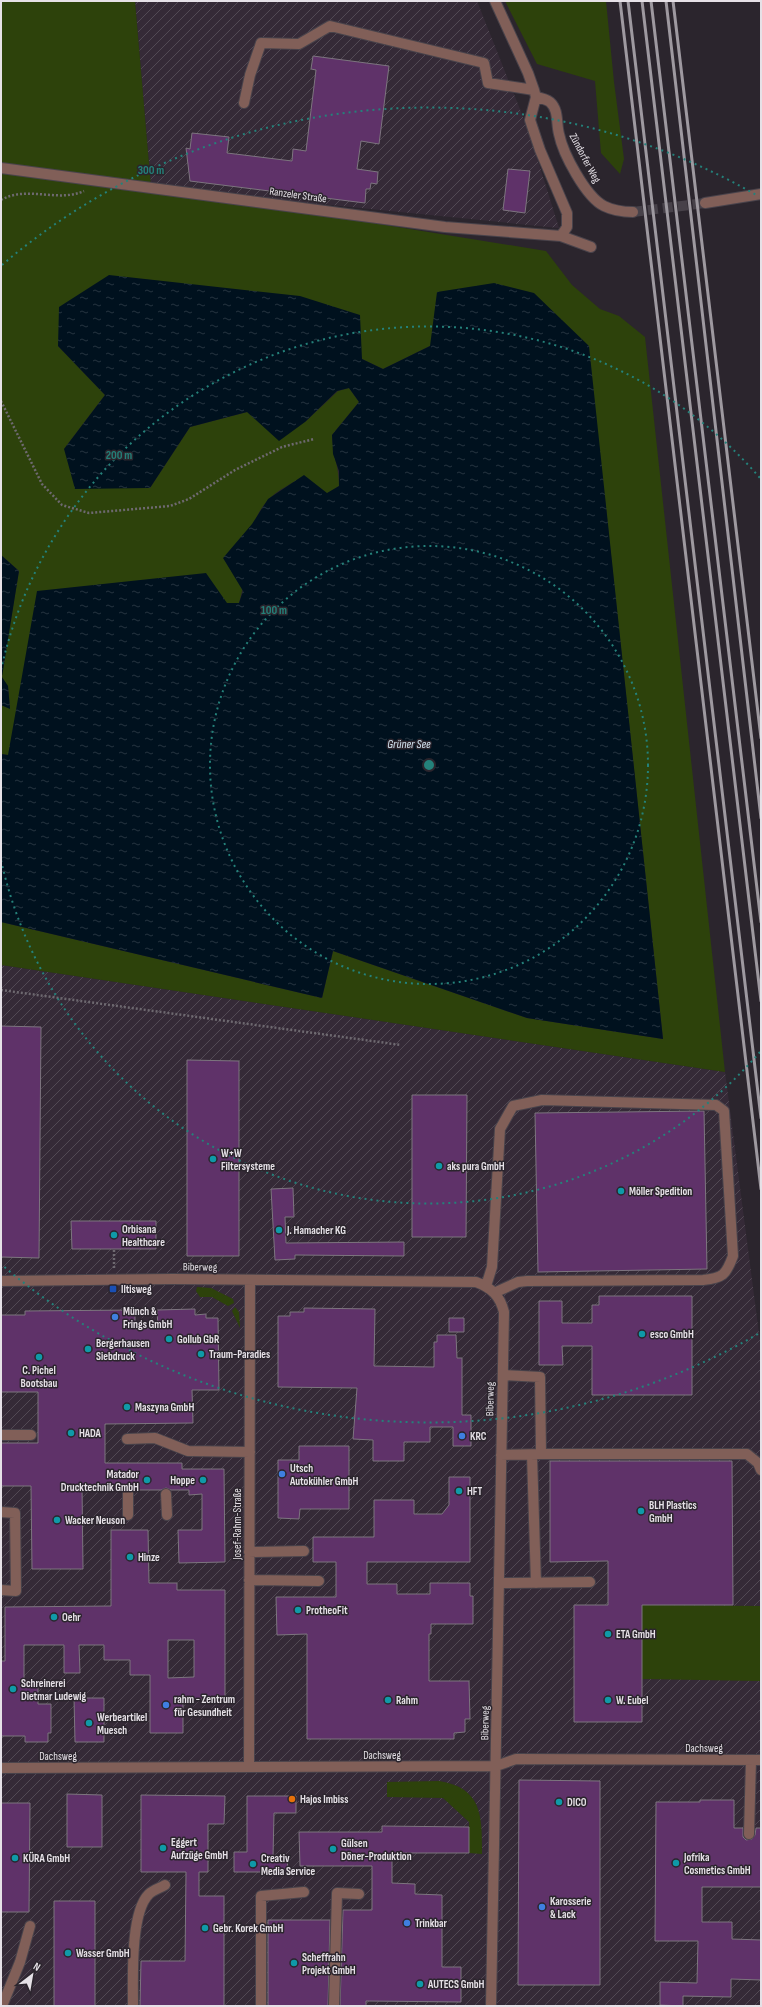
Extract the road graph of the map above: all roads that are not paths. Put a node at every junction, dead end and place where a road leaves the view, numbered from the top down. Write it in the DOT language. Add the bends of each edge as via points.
graph roads {
  1 [pos="495,1"];
  2 [pos="535,93"];
  3 [pos="244,104"];
  4 [pos="1,168"];
  5 [pos="761,194"];
  6 [pos="705,203"];
  7 [pos="633,212"];
  8 [pos="561,236"];
  9 [pos="591,248"];
  10 [pos="250,1280"];
  11 [pos="1,1281"];
  12 [pos="486,1286"];
  13 [pos="496,1292"];
  14 [pos="503,1375"];
  15 [pos="1,1435"];
  16 [pos="31,1435"];
  17 [pos="127,1438"];
  18 [pos="250,1452"];
  19 [pos="536,1454"];
  20 [pos="501,1455"];
  21 [pos="761,1470"];
  22 [pos="128,1493"];
  23 [pos="166,1494"];
  24 [pos="1,1512"];
  25 [pos="128,1514"];
  26 [pos="167,1515"];
  27 [pos="304,1551"];
  28 [pos="249,1552"];
  29 [pos="249,1580"];
  30 [pos="319,1581"];
  31 [pos="590,1582"];
  32 [pos="499,1583"];
  33 [pos="536,1583"];
  34 [pos="1,1590"];
  35 [pos="756,1760"];
  36 [pos="496,1766"];
  37 [pos="250,1767"];
  38 [pos="1,1768"];
  39 [pos="749,1834"];
  40 [pos="165,1885"];
  41 [pos="304,1892"];
  42 [pos="359,1894"];
  43 [pos="30,1926"];
  44 [pos="2,2006"];
  45 [pos="133,2006"];
  46 [pos="261,2006"];
  47 [pos="334,2006"];
  48 [pos="491,2006"];
  1 -- 2 [label="street"];
  2 -- 3 [label="street" via="488,83 484,63 330,26 299,44 261,43 250,74"];
  2 -- 7 [label="street, Zündorfer Weg" via="550,103 556,112 559,136 566,153 592,196 602,205 617,211"];
  2 -- 8 [label="street" via="530,120 567,213 567,228"];
  4 -- 8 [label="street, Ranzeler Straße" via="445,227"];
  5 -- 6 [label="street"];
  8 -- 9 [label="street, Ranzeler Straße"];
  10 -- 11 [label="street, Biberweg"];
  10 -- 12 [label="street, Biberweg" via="476,1282"];
  10 -- 18 [label="street, Josef-Rahm-Straße"];
  12 -- 13 [label="street, Biberweg"];
  12 -- 13 [label="street" via="492,1267 500,1129 512,1106 542,1100 716,1105 724,1111 733,1256 727,1272 717,1278 703,1280 527,1281 518,1282"];
  13 -- 14 [label="street, Biberweg" via="504,1312"];
  14 -- 19 [label="street" via="540,1377"];
  14 -- 20 [label="street, Biberweg"];
  15 -- 16 [label="street"];
  17 -- 18 [label="street" via="155,1438 188,1451"];
  18 -- 28 [label="street, Josef-Rahm-Straße"];
  19 -- 20 [label="street"];
  19 -- 21 [label="street" via="747,1454 758,1463"];
  19 -- 33 [label="street"];
  20 -- 32 [label="street, Biberweg"];
  22 -- 25 [label="street"];
  23 -- 26 [label="street"];
  24 -- 34 [label="street" via="15,1513 16,1591"];
  27 -- 28 [label="street"];
  28 -- 29 [label="street, Josef-Rahm-Straße"];
  29 -- 30 [label="street"];
  29 -- 37 [label="street, Josef-Rahm-Straße"];
  31 -- 33 [label="street"];
  32 -- 33 [label="street"];
  32 -- 36 [label="street, Biberweg"];
  35 -- 36 [label="street, Dachsweg" via="516,1759"];
  35 -- 39 [label="street"];
  36 -- 37 [label="street, Dachsweg"];
  36 -- 48 [label="street, Biberweg"];
  37 -- 38 [label="street, Dachsweg"];
  40 -- 45 [label="street" via="149,1894 140,1908 133,1952"];
  41 -- 46 [label="street" via="261,1896"];
  42 -- 47 [label="street" via="337,1893"];
  43 -- 44 [label="street" via="20,1962"];
}
